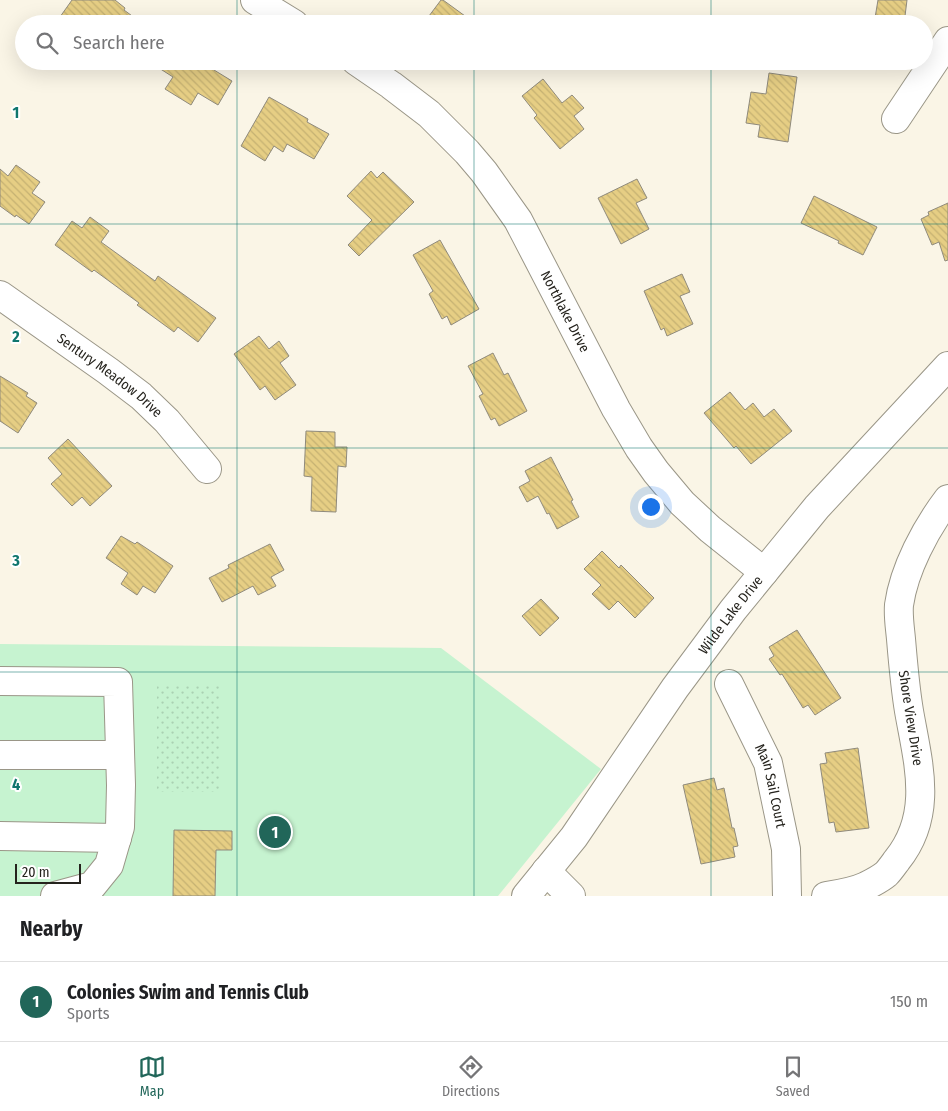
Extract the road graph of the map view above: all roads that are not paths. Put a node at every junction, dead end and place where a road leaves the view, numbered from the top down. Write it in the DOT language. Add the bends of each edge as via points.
graph roads {
  1 [pos="255,0"];
  2 [pos="279,15"];
  3 [pos="948,42"];
  4 [pos="933,64"];
  5 [pos="369,70"];
  6 [pos="929,70"];
  7 [pos="896,119"];
  8 [pos="0,295"];
  9 [pos="945,377"];
  10 [pos="207,470"];
  11 [pos="948,500"];
  12 [pos="764,572"];
  13 [pos="0,681"];
  14 [pos="729,684"];
  15 [pos="0,755"];
  16 [pos="120,755"];
  17 [pos="0,836"];
  18 [pos="117,838"];
  19 [pos="546,871"];
  20 [pos="54,896"];
  21 [pos="527,896"];
  22 [pos="571,896"];
  23 [pos="787,896"];
  24 [pos="826,896"];
  1 -- 2 [label="street"];
  3 -- 4 [label="street"];
  5 -- 12 [label="street, Northlake Drive" via="429,114 484,172 518,220 639,448 682,503"];
  6 -- 7 [label="street"];
  8 -- 10 [label="street, Sentury Meadow Drive" via="141,396 167,421"];
  9 -- 12 [label="street, Wilde Lake Drive" via="817,507"];
  11 -- 24 [label="street, Shore View Drive" via="918,548 903,586 899,607 904,676 921,781 917,821 902,854 886,874 852,892"];
  12 -- 19 [label="street, Wilde Lake Drive" via="675,688 574,837"];
  13 -- 16 [label="street" via="118,682"];
  14 -- 23 [label="street, Main Sail Court" via="768,763 786,849"];
  15 -- 16 [label="street"];
  16 -- 18 [label="street" via="120,826"];
  17 -- 18 [label="street"];
  18 -- 20 [label="street" via="109,866 92,886"];
  19 -- 21 [label="street, Wilde Lake Drive"];
  19 -- 22 [label="street"];
}
